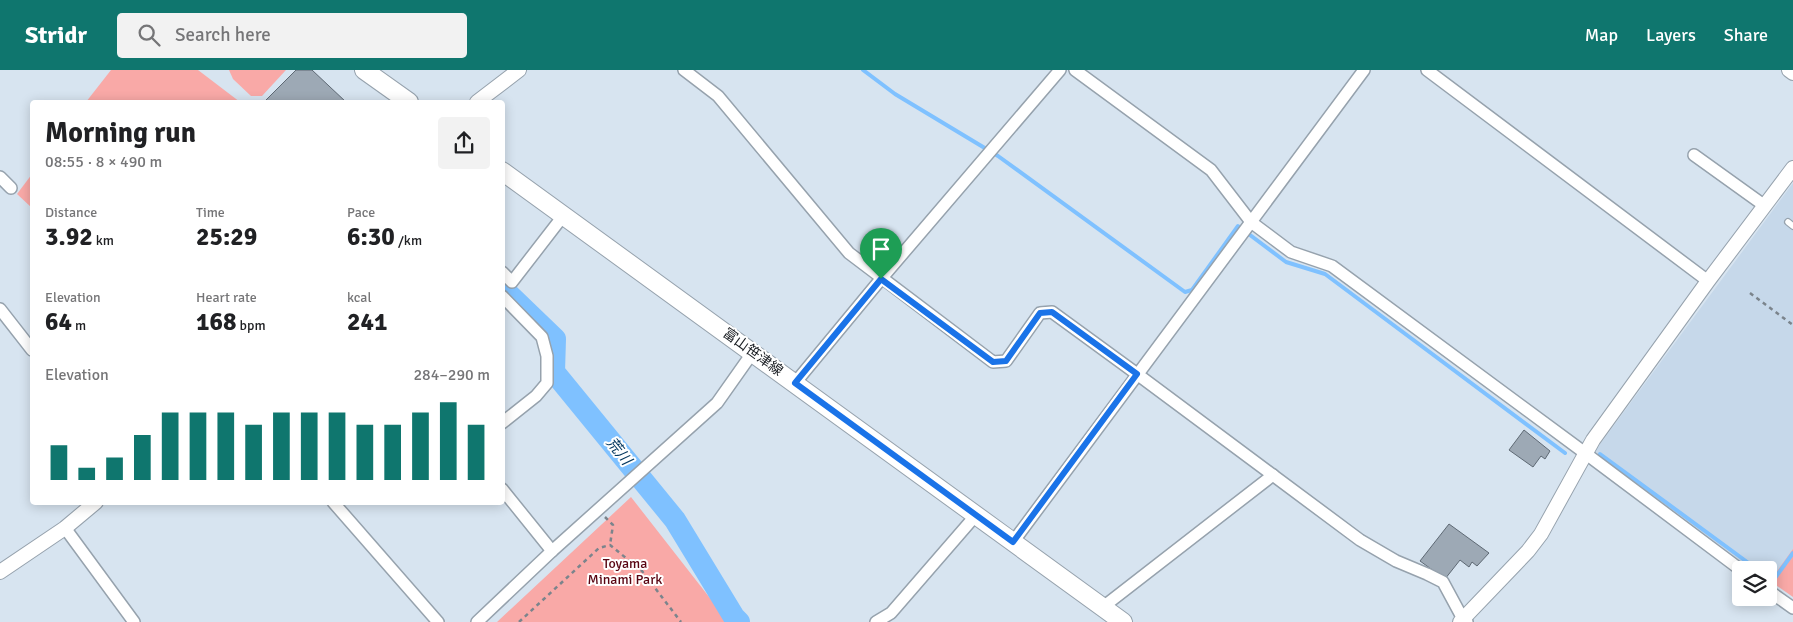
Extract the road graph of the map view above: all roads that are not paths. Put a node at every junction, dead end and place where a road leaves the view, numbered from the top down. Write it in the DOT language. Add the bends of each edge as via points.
graph roads {
  1 [pos="364,70"];
  2 [pos="519,70"];
  3 [pos="684,70"];
  4 [pos="1060,70"];
  5 [pos="1075,70"];
  6 [pos="1364,70"];
  7 [pos="1427,70"];
  8 [pos="1789,70"];
  9 [pos="1793,73"];
  10 [pos="406,100"];
  11 [pos="480,100"];
  12 [pos="1694,154"];
  13 [pos="1793,168"];
  14 [pos="505,173"];
  15 [pos="0,177"];
  16 [pos="11,188"];
  17 [pos="1764,206"];
  18 [pos="563,216"];
  19 [pos="1246,228"];
  20 [pos="505,275"];
  21 [pos="881,279"];
  22 [pos="1708,281"];
  23 [pos="505,299"];
  24 [pos="0,309"];
  25 [pos="30,347"];
  26 [pos="753,352"];
  27 [pos="1137,374"];
  28 [pos="795,383"];
  29 [pos="505,421"];
  30 [pos="1585,453"];
  31 [pos="1273,475"];
  32 [pos="505,493"];
  33 [pos="92,505"];
  34 [pos="336,505"];
  35 [pos="976,515"];
  36 [pos="65,528"];
  37 [pos="1013,542"];
  38 [pos="552,551"];
  39 [pos="1732,563"];
  40 [pos="0,572"];
  41 [pos="1777,597"];
  42 [pos="1103,607"];
  43 [pos="1793,608"];
  44 [pos="1464,621"];
  45 [pos="134,622"];
  46 [pos="438,622"];
  47 [pos="477,622"];
  48 [pos="876,622"];
  49 [pos="1124,622"];
  1 -- 10 [label="main road"];
  2 -- 11 [label="street"];
  3 -- 21 [label="street" via="718,96 849,254"];
  4 -- 21 [label="street"];
  5 -- 19 [label="street" via="1211,170"];
  6 -- 19 [label="street"];
  7 -- 22 [label="street"];
  8 -- 9 [label="street"];
  12 -- 17 [label="street"];
  13 -- 17 [label="street"];
  14 -- 18 [label="main road, 富山笹津線"];
  15 -- 16 [label="street"];
  17 -- 22 [label="street"];
  18 -- 20 [label="street" via="512,282"];
  18 -- 26 [label="main road, 富山笹津線"];
  19 -- 27 [label="street"];
  19 -- 30 [label="street" via="1291,252 1332,266"];
  21 -- 27 [label="street" via="993,362 1006,361 1040,313 1052,312"];
  21 -- 28 [label="street"];
  22 -- 30 [label="street"];
  23 -- 29 [label="street" via="542,337 547,356 547,384"];
  24 -- 25 [label="street"];
  26 -- 28 [label="main road, 富山笹津線"];
  26 -- 38 [label="street" via="717,403"];
  27 -- 31 [label="street"];
  27 -- 37 [label="street"];
  28 -- 35 [label="main road, 富山笹津線"];
  30 -- 39 [label="street"];
  30 -- 44 [label="street" via="1541,534"];
  31 -- 42 [label="street"];
  31 -- 44 [label="street" via="1360,540 1443,582"];
  32 -- 38 [label="street"];
  33 -- 36 [label="street"];
  34 -- 46 [label="street"];
  35 -- 37 [label="main road, 富山笹津線"];
  35 -- 48 [label="street" via="891,613"];
  36 -- 40 [label="street"];
  36 -- 45 [label="street"];
  37 -- 42 [label="main road, 富山笹津線"];
  38 -- 47 [label="street"];
  41 -- 43 [label="street"];
  42 -- 49 [label="main road, 富山笹津線"];
}
